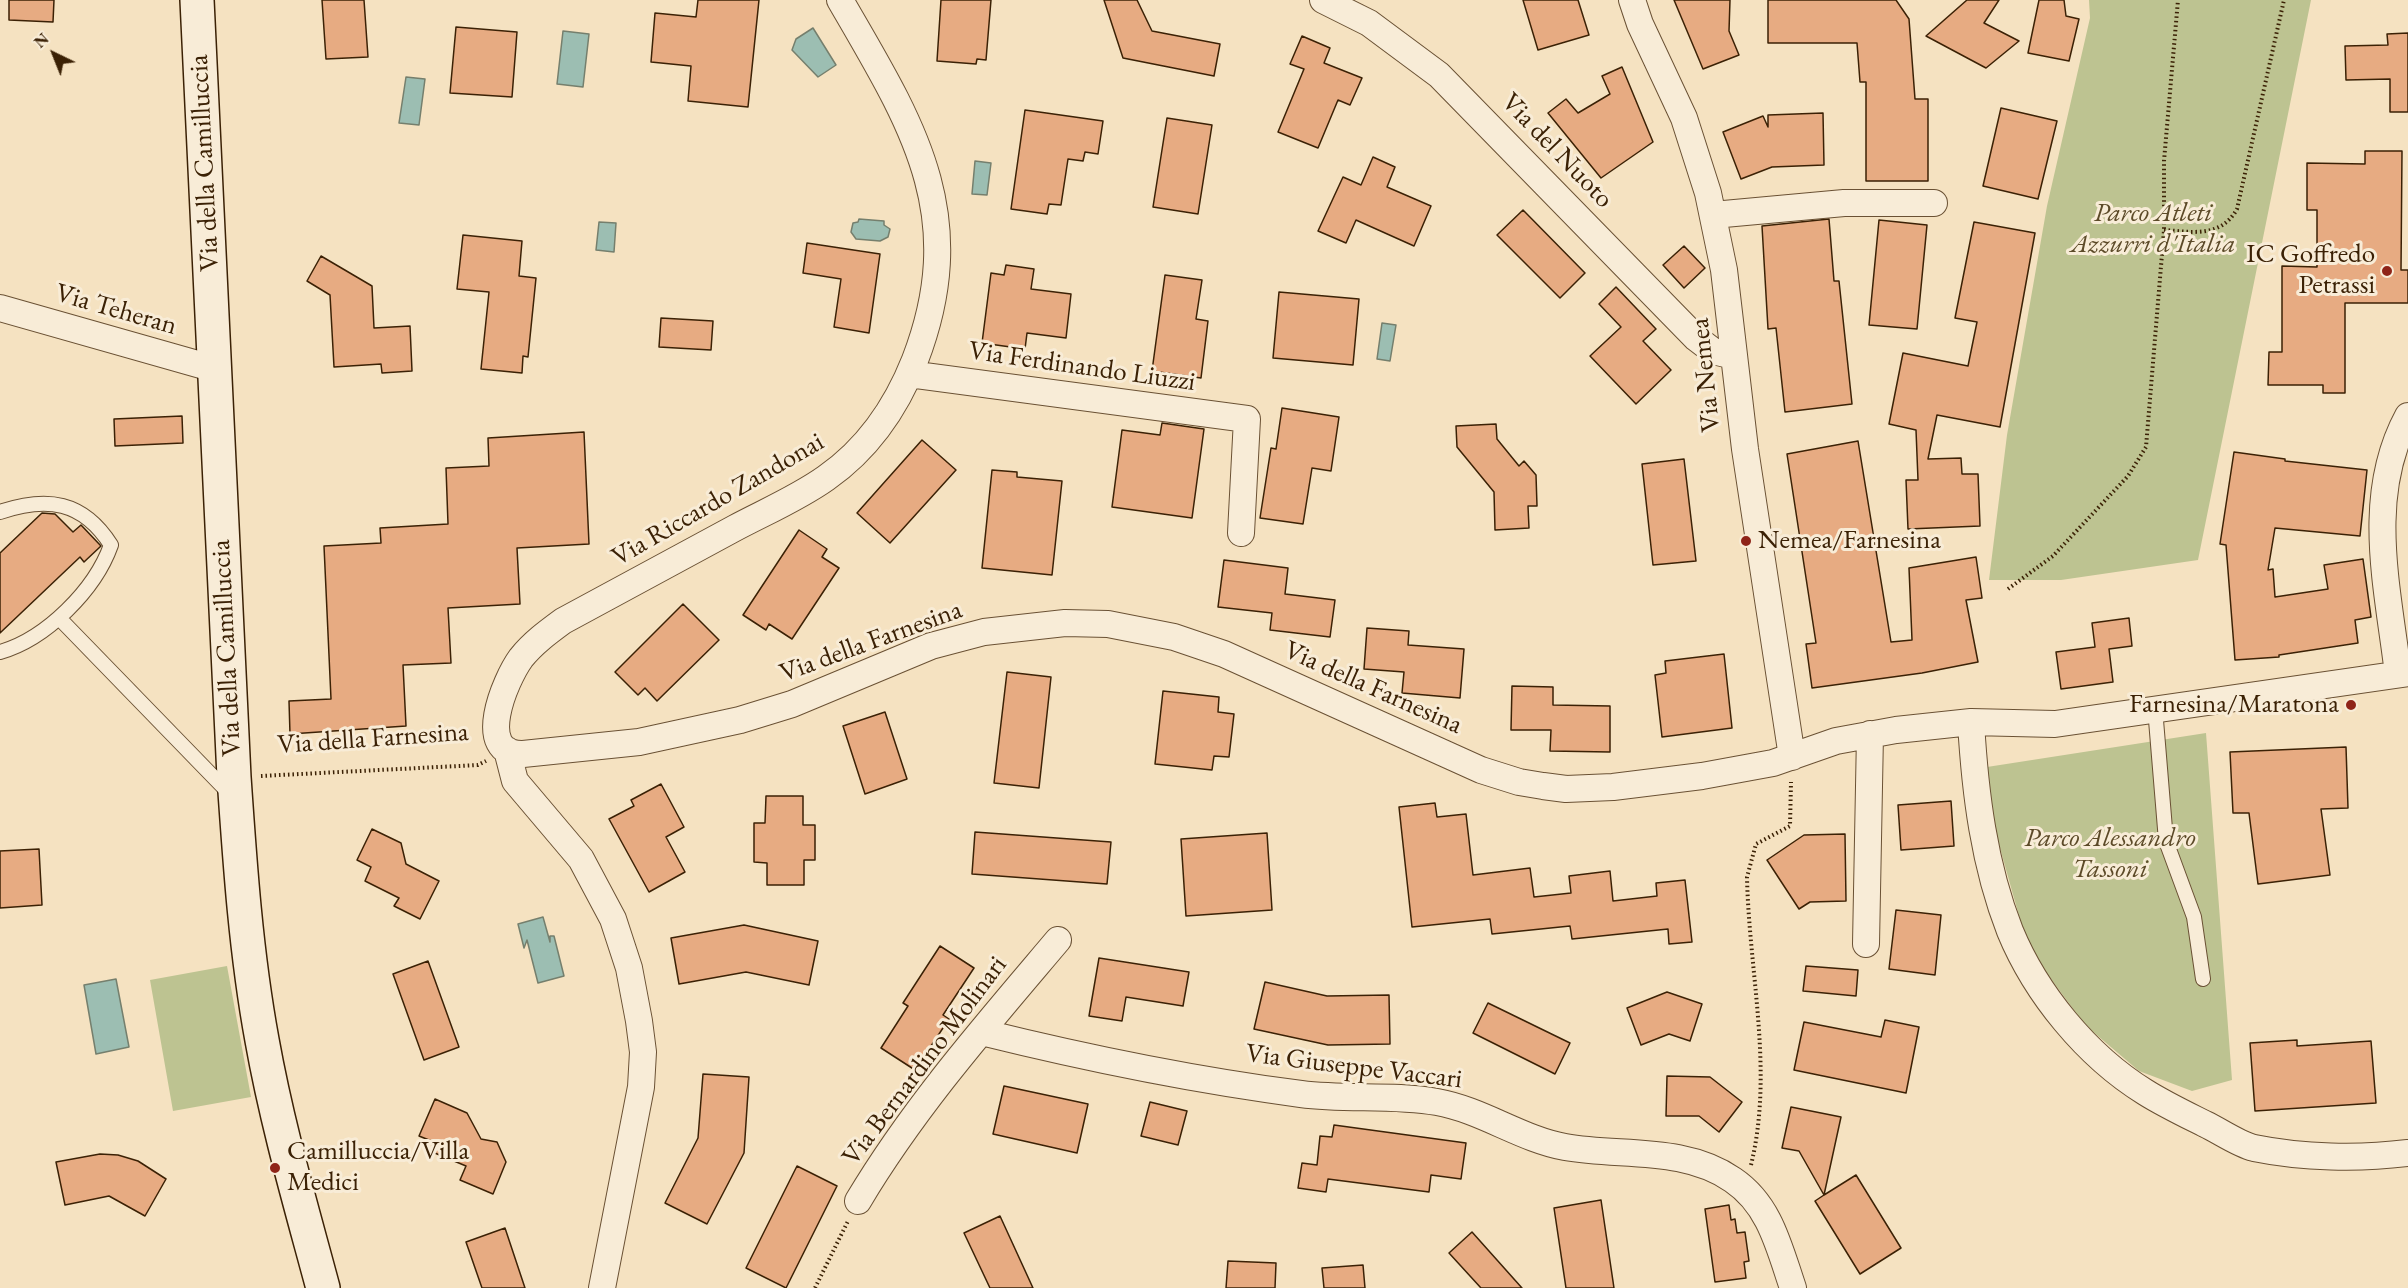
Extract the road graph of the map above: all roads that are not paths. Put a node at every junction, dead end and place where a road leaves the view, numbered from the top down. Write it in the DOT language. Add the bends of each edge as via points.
graph roads {
  1 [pos="196,0"];
  2 [pos="840,0"];
  3 [pos="1323,0"];
  4 [pos="1632,0"];
  5 [pos="1934,203"];
  6 [pos="1713,215"];
  7 [pos="0,308"];
  8 [pos="1734,356"];
  9 [pos="215,369"];
  10 [pos="909,374"];
  11 [pos="2408,416"];
  12 [pos="0,512"];
  13 [pos="1241,534"];
  14 [pos="60,619"];
  15 [pos="0,652"];
  16 [pos="2403,674"];
  17 [pos="2155,708"];
  18 [pos="1971,722"];
  19 [pos="1870,734"];
  20 [pos="507,750"];
  21 [pos="1792,757"];
  22 [pos="234,788"];
  23 [pos="1058,940"];
  24 [pos="1866,944"];
  25 [pos="2203,978"];
  26 [pos="981,1032"];
  27 [pos="2408,1153"];
  28 [pos="858,1201"];
  29 [pos="323,1288"];
  30 [pos="602,1288"];
  31 [pos="1793,1288"];
  1 -- 9 [label="main road, Via della Camilluccia"];
  2 -- 10 [label="street, Via Riccardo Zandonai" via="908,124 933,195 939,255 937,277 925,330"];
  3 -- 8 [label="street, Via del Nuoto" via="1369,23 1439,75 1696,338 1713,351"];
  4 -- 6 [label="street, Via Nemea" via="1684,118 1700,161"];
  5 -- 6 [label="street" via="1845,203"];
  6 -- 8 [label="street, Via Nemea"];
  7 -- 9 [label="street, Via Teheran"];
  8 -- 21 [label="street, Via Nemea"];
  9 -- 22 [label="main road, Via della Camilluccia"];
  10 -- 13 [label="street, Via Ferdinando Liuzzi" via="1247,419"];
  10 -- 20 [label="street, Via Riccardo Zandonai" via="880,426 865,445 827,478 563,621 533,644 509,679 500,711 495,733"];
  11 -- 16 [label="street" via="2391,457 2382,537 2384,578"];
  12 -- 14 [label="lane" via="37,502 58,504 81,513 99,527 111,545 88,586"];
  14 -- 15 [label="lane"];
  14 -- 22 [label="lane"];
  16 -- 17 [label="street"];
  17 -- 18 [label="street" via="2044,725"];
  17 -- 25 [label="lane" via="2166,841 2194,917"];
  18 -- 19 [label="street, Via della Farnesina"];
  18 -- 27 [label="street" via="1983,836 2011,933 2034,977 2066,1021 2124,1078 2253,1148 2336,1156"];
  19 -- 21 [label="street, Via della Farnesina"];
  19 -- 24 [label="street"];
  20 -- 21 [label="street, Via della Farnesina" via="523,754 689,733 792,704 931,646 984,632 1065,623 1108,624 1196,644 1254,666 1481,770 1519,782 1566,789 1613,787 1702,776"];
  20 -- 30 [label="street" via="515,781 580,859 613,919 626,956 639,1021 643,1052 641,1087"];
  22 -- 29 [label="main road, Via della Camilluccia" via="248,941 262,1038 277,1117"];
  23 -- 26 [label="street, Via Bernardino Molinari"];
  26 -- 28 [label="street, Via Bernardino Molinari" via="894,1142"];
  26 -- 31 [label="street, Via Giuseppe Vaccari" via="1087,1057 1267,1089 1332,1098 1438,1102 1550,1144 1694,1161 1715,1169 1746,1190 1768,1220"];
}
